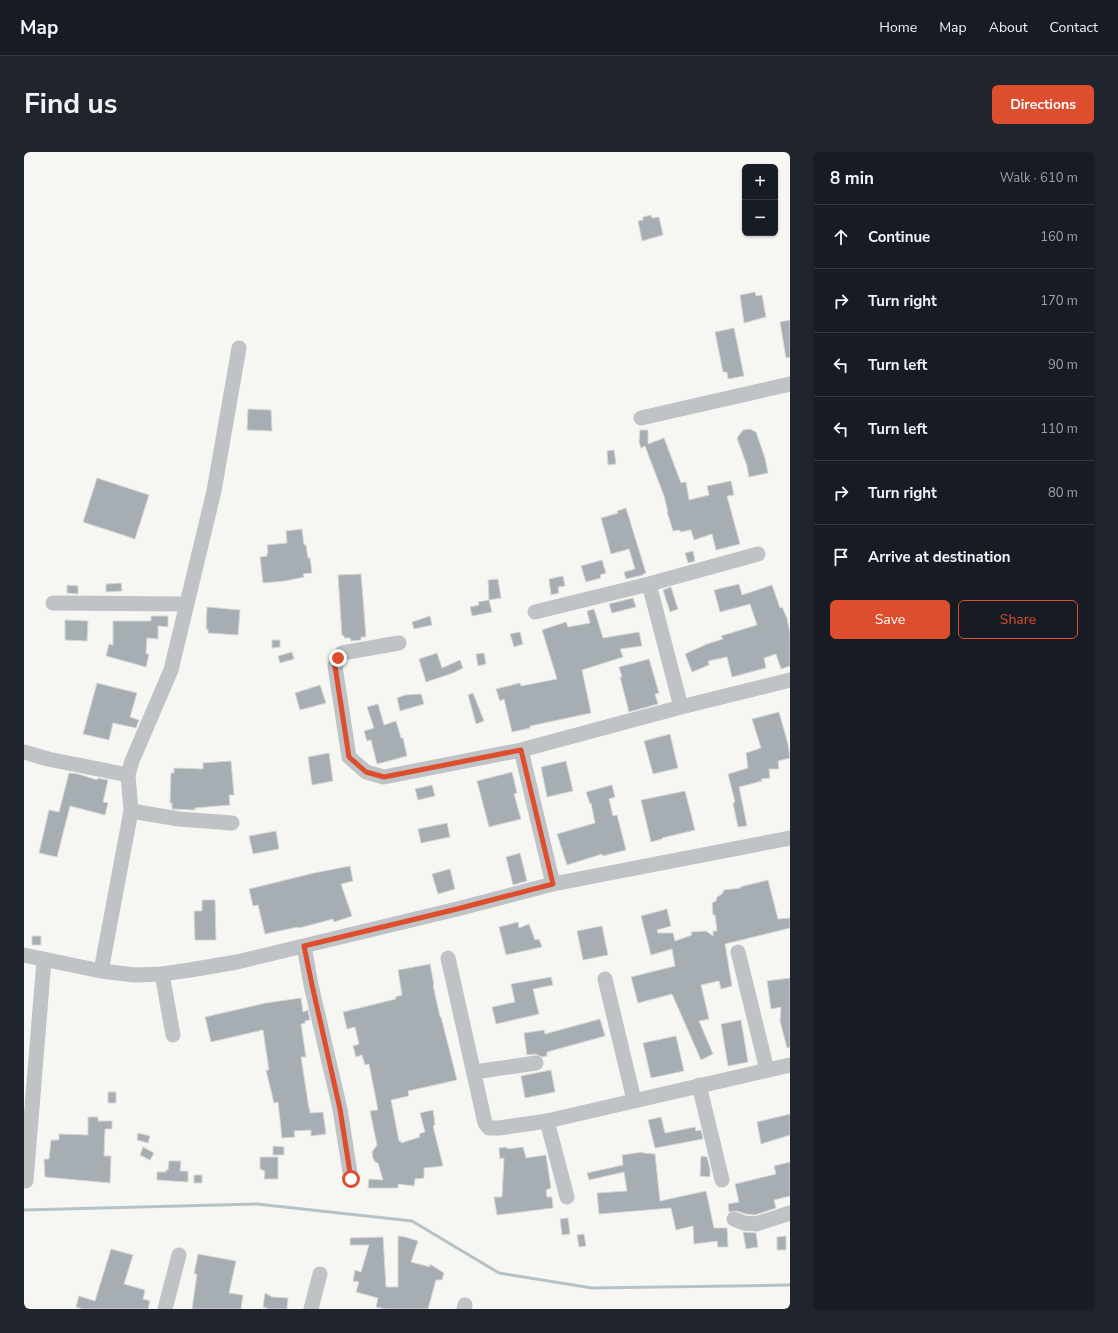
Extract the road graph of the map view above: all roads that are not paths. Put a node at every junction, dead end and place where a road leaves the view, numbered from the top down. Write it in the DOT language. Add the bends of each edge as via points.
graph roads {
  1 [pos="239,348"];
  2 [pos="790,384"];
  3 [pos="641,418"];
  4 [pos="758,554"];
  5 [pos="649,584"];
  6 [pos="53,603"];
  7 [pos="187,604"];
  8 [pos="535,612"];
  9 [pos="399,643"];
  10 [pos="790,680"];
  11 [pos="681,707"];
  12 [pos="521,750"];
  13 [pos="24,752"];
  14 [pos="128,775"];
  15 [pos="131,811"];
  16 [pos="232,823"];
  17 [pos="790,838"];
  18 [pos="553,884"];
  19 [pos="304,946"];
  20 [pos="738,952"];
  21 [pos="24,955"];
  22 [pos="448,958"];
  23 [pos="44,960"];
  24 [pos="101,971"];
  25 [pos="162,974"];
  26 [pos="605,979"];
  27 [pos="173,1035"];
  28 [pos="536,1063"];
  29 [pos="790,1065"];
  30 [pos="767,1070"];
  31 [pos="474,1072"];
  32 [pos="699,1086"];
  33 [pos="634,1100"];
  34 [pos="547,1121"];
  35 [pos="26,1150"];
  36 [pos="351,1179"];
  37 [pos="722,1180"];
  38 [pos="26,1181"];
  39 [pos="567,1197"];
  40 [pos="790,1213"];
  41 [pos="734,1219"];
  42 [pos="179,1255"];
  43 [pos="320,1274"];
  44 [pos="165,1309"];
  45 [pos="311,1309"];
  1 -- 7 [label="street" via="214,491"];
  2 -- 3 [label="street"];
  4 -- 5 [label="street"];
  5 -- 8 [label="street"];
  5 -- 11 [label="street"];
  6 -- 7 [label="street"];
  7 -- 14 [label="street" via="171,670 134,755"];
  9 -- 12 [label="street" via="342,653 335,666 349,757 366,772 384,777"];
  10 -- 11 [label="street"];
  11 -- 12 [label="street"];
  12 -- 18 [label="street"];
  13 -- 14 [label="street"];
  14 -- 15 [label="street"];
  15 -- 16 [label="street" via="179,819"];
  15 -- 24 [label="street"];
  17 -- 18 [label="street"];
  18 -- 19 [label="street"];
  19 -- 25 [label="street" via="237,962"];
  19 -- 36 [label="street" via="340,1109"];
  20 -- 30 [label="street"];
  21 -- 23 [label="street"];
  22 -- 31 [label="street"];
  23 -- 24 [label="street"];
  23 -- 35 [label="street"];
  24 -- 25 [label="street" via="135,975"];
  25 -- 27 [label="street"];
  26 -- 33 [label="street"];
  28 -- 31 [label="street"];
  29 -- 30 [label="street"];
  30 -- 32 [label="street"];
  31 -- 34 [label="street" via="485,1123 489,1128"];
  32 -- 33 [label="street"];
  32 -- 37 [label="street"];
  33 -- 34 [label="street"];
  34 -- 39 [label="street"];
  35 -- 38 [label="street"];
  40 -- 41 [label="street" via="756,1224"];
  42 -- 44 [label="street"];
  43 -- 45 [label="street"];
}
